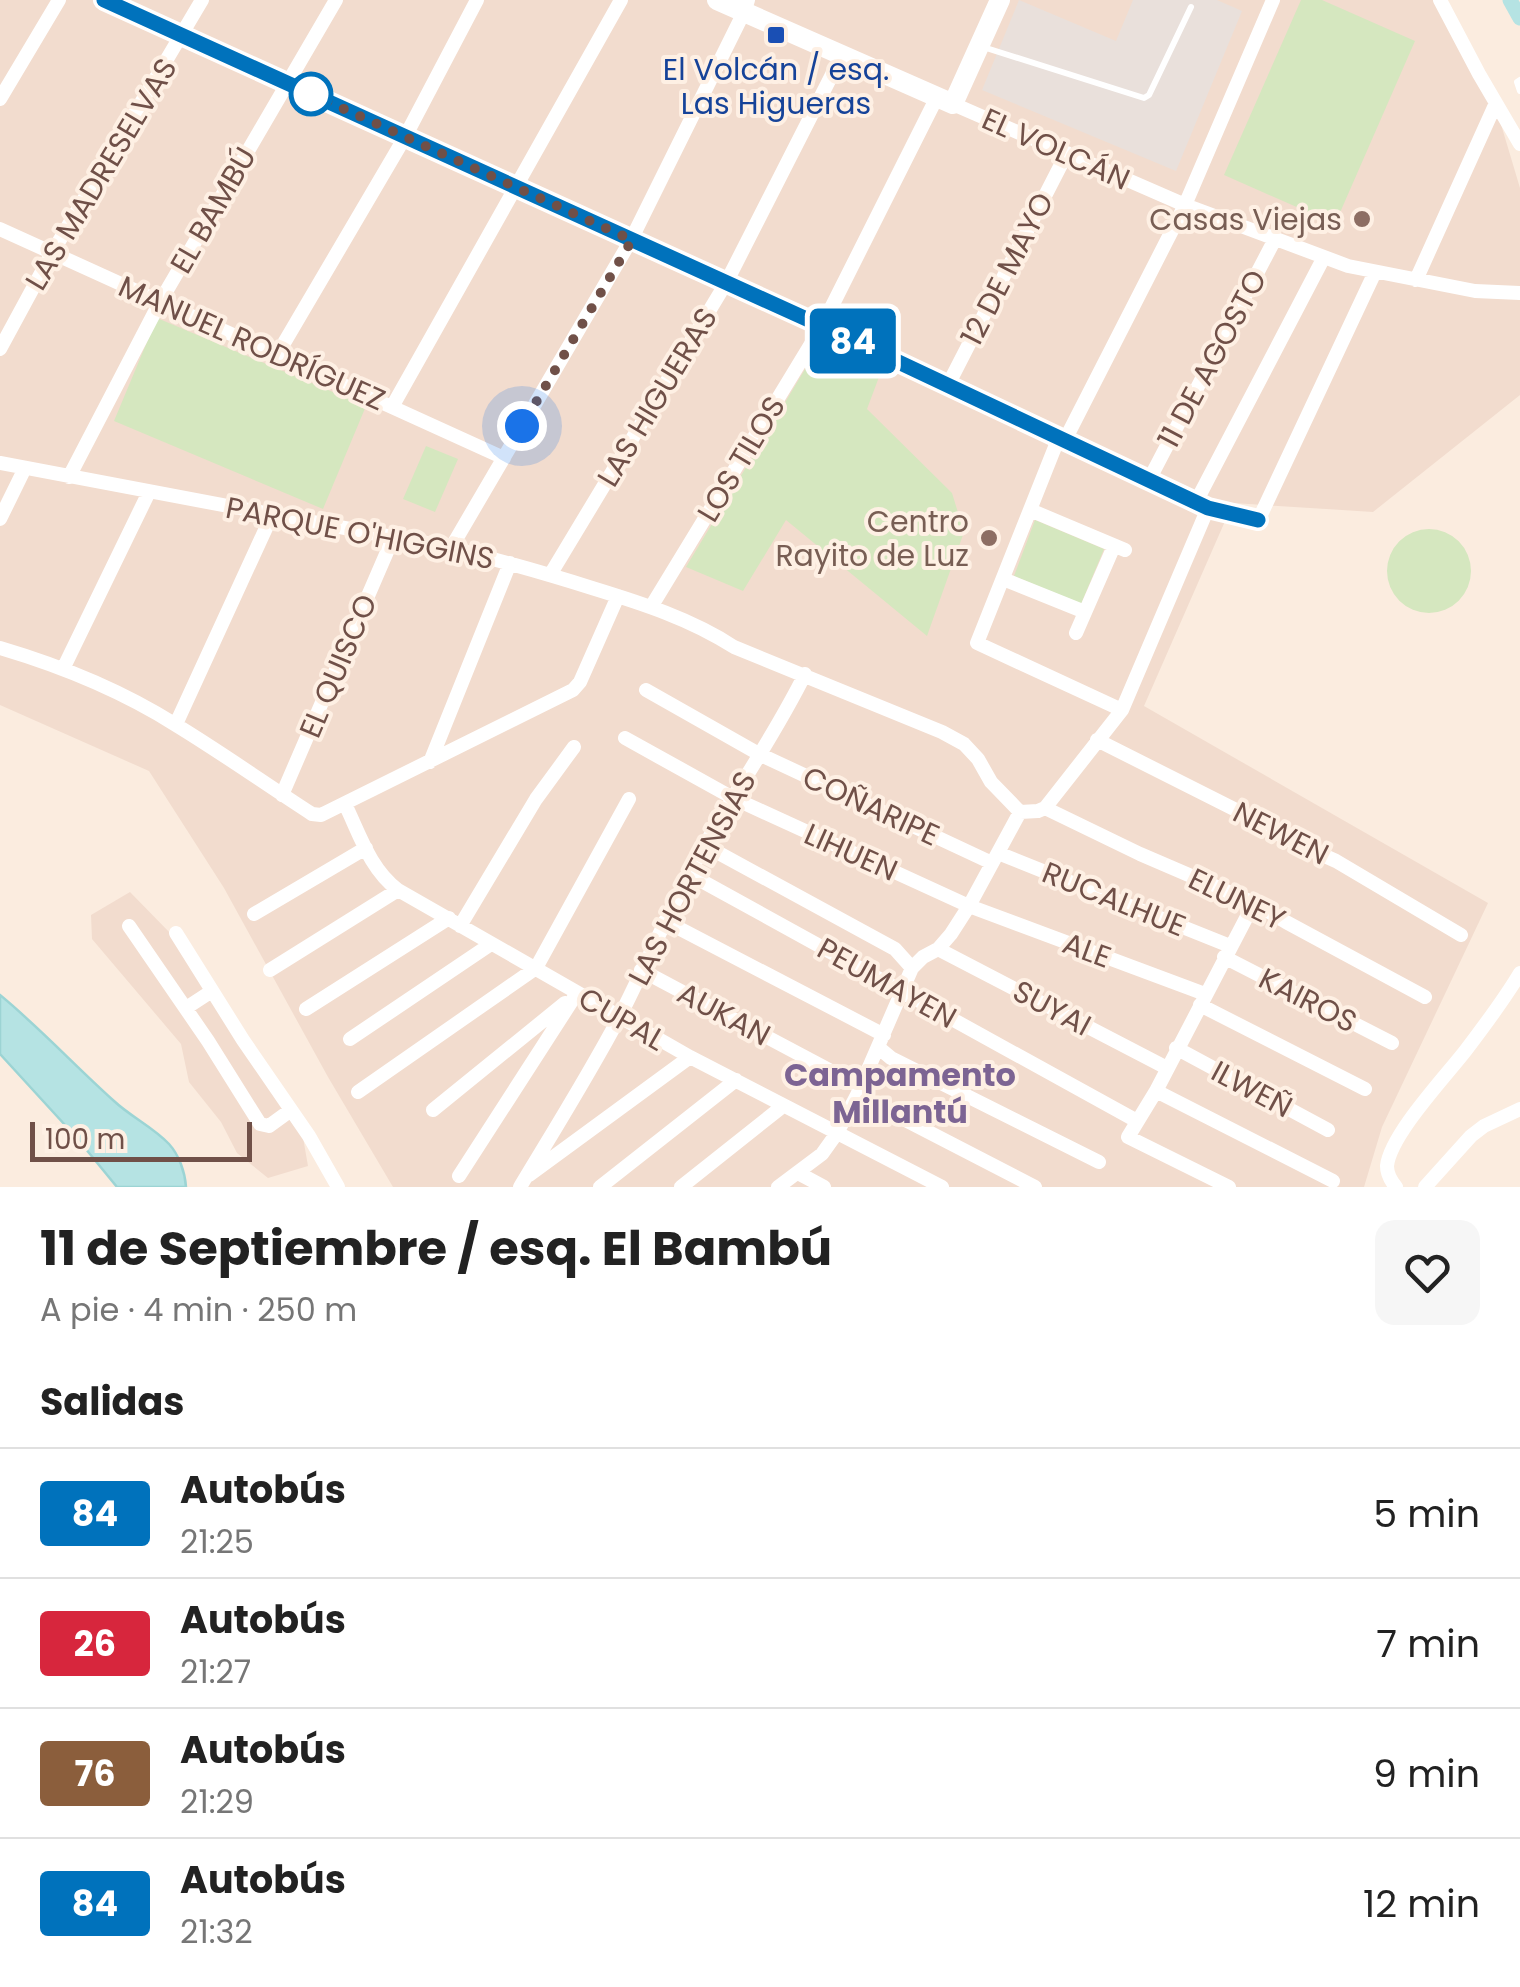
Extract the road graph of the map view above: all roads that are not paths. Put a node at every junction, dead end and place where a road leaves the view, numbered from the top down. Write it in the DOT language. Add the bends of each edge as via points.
graph roads {
  1 [pos="60,0"];
  2 [pos="104,0"];
  3 [pos="202,0"];
  4 [pos="336,0"];
  5 [pos="477,0"];
  6 [pos="621,0"];
  7 [pos="717,0"];
  8 [pos="1000,0"];
  9 [pos="1272,0"];
  10 [pos="1440,0"];
  11 [pos="746,6"];
  12 [pos="1192,6"];
  13 [pos="183,36"];
  14 [pos="980,45"];
  15 [pos="842,55"];
  16 [pos="1520,80"];
  17 [pos="288,83"];
  18 [pos="1520,91"];
  19 [pos="0,99"];
  20 [pos="945,100"];
  21 [pos="1496,103"];
  22 [pos="405,137"];
  23 [pos="1520,144"];
  24 [pos="1067,153"];
  25 [pos="516,187"];
  26 [pos="1185,205"];
  27 [pos="0,229"];
  28 [pos="1275,239"];
  29 [pos="632,240"];
  30 [pos="52,253"];
  31 [pos="1324,257"];
  32 [pos="1375,272"];
  33 [pos="1416,280"];
  34 [pos="726,283"];
  35 [pos="1520,293"];
  36 [pos="160,302"];
  37 [pos="822,326"];
  38 [pos="0,349"];
  39 [pos="277,355"];
  40 [pos="948,386"];
  41 [pos="392,407"];
  42 [pos="1062,439"];
  43 [pos="504,458"];
  44 [pos="0,463"];
  45 [pos="25,468"];
  46 [pos="69,476"];
  47 [pos="1148,480"];
  48 [pos="148,492"];
  49 [pos="1202,505"];
  50 [pos="1030,510"];
  51 [pos="272,515"];
  52 [pos="0,519"];
  53 [pos="394,538"];
  54 [pos="451,548"];
  55 [pos="510,563"];
  56 [pos="550,575"];
  57 [pos="1003,579"];
  58 [pos="618,596"];
  59 [pos="650,607"];
  60 [pos="1085,612"];
  61 [pos="1076,633"];
  62 [pos="0,648"];
  63 [pos="64,669"];
  64 [pos="806,674"];
  65 [pos="646,690"];
  66 [pos="1122,710"];
  67 [pos="176,724"];
  68 [pos="625,738"];
  69 [pos="1098,740"];
  70 [pos="574,747"];
  71 [pos="759,754"];
  72 [pos="430,762"];
  73 [pos="282,795"];
  74 [pos="733,798"];
  75 [pos="629,799"];
  76 [pos="345,804"];
  77 [pos="1045,808"];
  78 [pos="1020,812"];
  79 [pos="704,846"];
  80 [pos="366,848"];
  81 [pos="995,858"];
  82 [pos="689,874"];
  83 [pos="398,890"];
  84 [pos="1254,903"];
  85 [pos="969,906"];
  86 [pos="254,914"];
  87 [pos="666,921"];
  88 [pos="454,922"];
  89 [pos="129,926"];
  90 [pos="176,933"];
  91 [pos="1460,934"];
  92 [pos="490,944"];
  93 [pos="938,949"];
  94 [pos="1227,951"];
  95 [pos="536,968"];
  96 [pos="912,968"];
  97 [pos="270,970"];
  98 [pos="640,970"];
  99 [pos="1520,973"];
  100 [pos="212,991"];
  101 [pos="901,992"];
  102 [pos="577,994"];
  103 [pos="1425,997"];
  104 [pos="1202,999"];
  105 [pos="186,1008"];
  106 [pos="306,1009"];
  107 [pos="620,1016"];
  108 [pos="350,1040"];
  109 [pos="882,1041"];
  110 [pos="1392,1042"];
  111 [pos="1176,1048"];
  112 [pos="690,1058"];
  113 [pos="1167,1068"];
  114 [pos="736,1080"];
  115 [pos="1365,1088"];
  116 [pos="859,1091"];
  117 [pos="1156,1091"];
  118 [pos="358,1092"];
  119 [pos="783,1106"];
  120 [pos="1520,1108"];
  121 [pos="291,1110"];
  122 [pos="433,1110"];
  123 [pos="1138,1121"];
  124 [pos="1328,1130"];
  125 [pos="837,1133"];
  126 [pos="1099,1162"];
  127 [pos="798,1173"];
  128 [pos="459,1176"];
  129 [pos="1333,1180"];
  130 [pos="522,1183"];
  131 [pos="338,1187"];
  132 [pos="600,1187"];
  133 [pos="681,1187"];
  134 [pos="778,1187"];
  135 [pos="824,1187"];
  136 [pos="942,1187"];
  137 [pos="1035,1187"];
  138 [pos="1229,1187"];
  139 [pos="1396,1187"];
  140 [pos="1425,1187"];
  1 -- 19 [label="street"];
  2 -- 13 [label="street"];
  3 -- 13 [label="street, LAS MADRESELVAS"];
  4 -- 17 [label="street, EL BAMBÚ"];
  5 -- 22 [label="street"];
  6 -- 25 [label="street"];
  7 -- 11 [label="street, EL VOLCÁN"];
  8 -- 14 [label="street, LOS TILOS"];
  9 -- 26 [label="street"];
  10 -- 21 [label="street"];
  11 -- 15 [label="street, EL VOLCÁN"];
  11 -- 29 [label="street"];
  12 -- 14 [label="lane" via="1144,98"];
  13 -- 17 [label="street"];
  13 -- 30 [label="street, LAS MADRESELVAS"];
  14 -- 20 [label="street, LOS TILOS"];
  15 -- 20 [label="street, EL VOLCÁN"];
  15 -- 34 [label="street, LAS HIGUERAS"];
  16 -- 18 [label="lane"];
  17 -- 22 [label="street"];
  17 -- 36 [label="street, EL BAMBÚ"];
  20 -- 24 [label="street, EL VOLCÁN"];
  20 -- 37 [label="street, LOS TILOS"];
  21 -- 23 [label="street"];
  21 -- 33 [label="street"];
  22 -- 25 [label="street"];
  22 -- 39 [label="street"];
  24 -- 26 [label="street, EL VOLCÁN"];
  24 -- 40 [label="street, 12 DE MAYO"];
  25 -- 29 [label="street"];
  25 -- 41 [label="street"];
  26 -- 28 [label="street, EL VOLCÁN"];
  26 -- 42 [label="street"];
  27 -- 30 [label="street, MANUEL RODRÍGUEZ"];
  28 -- 31 [label="street, EL VOLCÁN"];
  28 -- 47 [label="street, 11 DE AGOSTO"];
  29 -- 34 [label="street"];
  29 -- 43 [label="street"];
  30 -- 36 [label="street, MANUEL RODRÍGUEZ"];
  30 -- 38 [label="street, LAS MADRESELVAS"];
  31 -- 32 [label="street, EL VOLCÁN"];
  31 -- 49 [label="street"];
  32 -- 33 [label="street, EL VOLCÁN"];
  32 -- 49 [label="street" via="1258,520"];
  33 -- 35 [label="street, EL VOLCÁN"];
  34 -- 37 [label="street"];
  34 -- 56 [label="street, LAS HIGUERAS"];
  36 -- 39 [label="street, MANUEL RODRÍGUEZ"];
  36 -- 46 [label="street, EL BAMBÚ"];
  37 -- 40 [label="street"];
  37 -- 59 [label="street, LOS TILOS"];
  39 -- 41 [label="street, MANUEL RODRÍGUEZ"];
  40 -- 42 [label="street"];
  41 -- 43 [label="street, MANUEL RODRÍGUEZ"];
  42 -- 47 [label="street"];
  42 -- 50 [label="street"];
  43 -- 54 [label="street"];
  44 -- 45 [label="street, PARQUE O'HIGGINS"];
  45 -- 46 [label="street, PARQUE O'HIGGINS"];
  45 -- 52 [label="street"];
  46 -- 48 [label="street, PARQUE O'HIGGINS"];
  47 -- 49 [label="street"];
  48 -- 51 [label="street, PARQUE O'HIGGINS"];
  48 -- 63 [label="street"];
  49 -- 66 [label="street"];
  50 -- 57 [label="street"];
  50 -- 60 [label="street" via="1120,548"];
  51 -- 53 [label="street, PARQUE O'HIGGINS"];
  51 -- 67 [label="street"];
  53 -- 54 [label="street, PARQUE O'HIGGINS"];
  53 -- 73 [label="street, EL QUISCO"];
  54 -- 55 [label="street, PARQUE O'HIGGINS"];
  55 -- 56 [label="street, PARQUE O'HIGGINS"];
  55 -- 72 [label="street"];
  56 -- 58 [label="street, PARQUE O'HIGGINS"];
  57 -- 60 [label="street"];
  57 -- 66 [label="street" via="977,643"];
  58 -- 59 [label="street, PARQUE O'HIGGINS"];
  58 -- 72 [label="street" via="576,688"];
  59 -- 64 [label="street, PARQUE O'HIGGINS"];
  60 -- 61 [label="street"];
  62 -- 63 [label="street"];
  63 -- 67 [label="street"];
  64 -- 71 [label="street, LAS HORTENSIAS"];
  64 -- 78 [label="street" via="964,744"];
  65 -- 71 [label="street, COÑARIPE"];
  66 -- 69 [label="street"];
  67 -- 73 [label="street"];
  68 -- 74 [label="street, LIHUEN"];
  69 -- 77 [label="street"];
  69 -- 91 [label="street, NEWEN" via="1336,861"];
  70 -- 88 [label="street"];
  71 -- 74 [label="street, LAS HORTENSIAS"];
  71 -- 81 [label="street, COÑARIPE"];
  72 -- 76 [label="street"];
  73 -- 76 [label="street" via="312,814"];
  74 -- 79 [label="street, LAS HORTENSIAS"];
  74 -- 85 [label="street, LIHUEN"];
  75 -- 95 [label="street"];
  76 -- 80 [label="street, CUPAL"];
  77 -- 78 [label="street"];
  77 -- 84 [label="street, ELUNEY"];
  78 -- 81 [label="street"];
  79 -- 82 [label="street, LAS HORTENSIAS"];
  79 -- 96 [label="street" via="895,949"];
  80 -- 83 [label="street, CUPAL"];
  80 -- 86 [label="street"];
  81 -- 85 [label="street"];
  81 -- 94 [label="street, RUCALHUE"];
  82 -- 87 [label="street, LAS HORTENSIAS"];
  82 -- 101 [label="street, PEUMAYEN"];
  83 -- 88 [label="street, CUPAL"];
  83 -- 97 [label="street"];
  84 -- 94 [label="street"];
  84 -- 103 [label="street, ELUNEY"];
  85 -- 93 [label="street"];
  85 -- 104 [label="street, ALE"];
  87 -- 98 [label="street, LAS HORTENSIAS"];
  87 -- 109 [label="street"];
  88 -- 92 [label="street, CUPAL"];
  88 -- 106 [label="street"];
  89 -- 105 [label="street"];
  90 -- 100 [label="street"];
  92 -- 95 [label="street, CUPAL"];
  92 -- 108 [label="street"];
  93 -- 96 [label="street"];
  93 -- 113 [label="street, SUYAI"];
  94 -- 104 [label="street"];
  94 -- 110 [label="street, KAIROS"];
  95 -- 102 [label="street, CUPAL"];
  95 -- 118 [label="street"];
  96 -- 101 [label="street"];
  98 -- 107 [label="street, LAS HORTENSIAS"];
  98 -- 116 [label="street, AUKAN"];
  99 -- 139 [label="street" via="1395,1146 1387,1165"];
  100 -- 105 [label="street"];
  100 -- 121 [label="street"];
  101 -- 109 [label="street"];
  101 -- 123 [label="street, PEUMAYEN"];
  102 -- 107 [label="street, CUPAL"];
  102 -- 122 [label="street"];
  102 -- 128 [label="street"];
  104 -- 111 [label="street"];
  104 -- 115 [label="street, ALE"];
  105 -- 121 [label="street" via="260,1124 269,1126"];
  107 -- 112 [label="street, CUPAL"];
  107 -- 130 [label="street, LAS HORTENSIAS"];
  109 -- 116 [label="street"];
  109 -- 126 [label="street" via="890,1058"];
  111 -- 113 [label="street"];
  111 -- 124 [label="street, ILWEÑ"];
  112 -- 114 [label="street, CUPAL"];
  112 -- 130 [label="street"];
  113 -- 117 [label="street"];
  114 -- 119 [label="street, CUPAL"];
  114 -- 132 [label="street"];
  116 -- 125 [label="street"];
  116 -- 137 [label="street, AUKAN"];
  117 -- 123 [label="street"];
  117 -- 129 [label="street"];
  119 -- 125 [label="street, CUPAL"];
  119 -- 133 [label="street"];
  120 -- 140 [label="street" via="1471,1136"];
  121 -- 131 [label="street"];
  123 -- 138 [label="street" via="1128,1137"];
  125 -- 127 [label="street"];
  125 -- 136 [label="street, CUPAL"];
  127 -- 134 [label="street"];
  127 -- 135 [label="street"];
}
